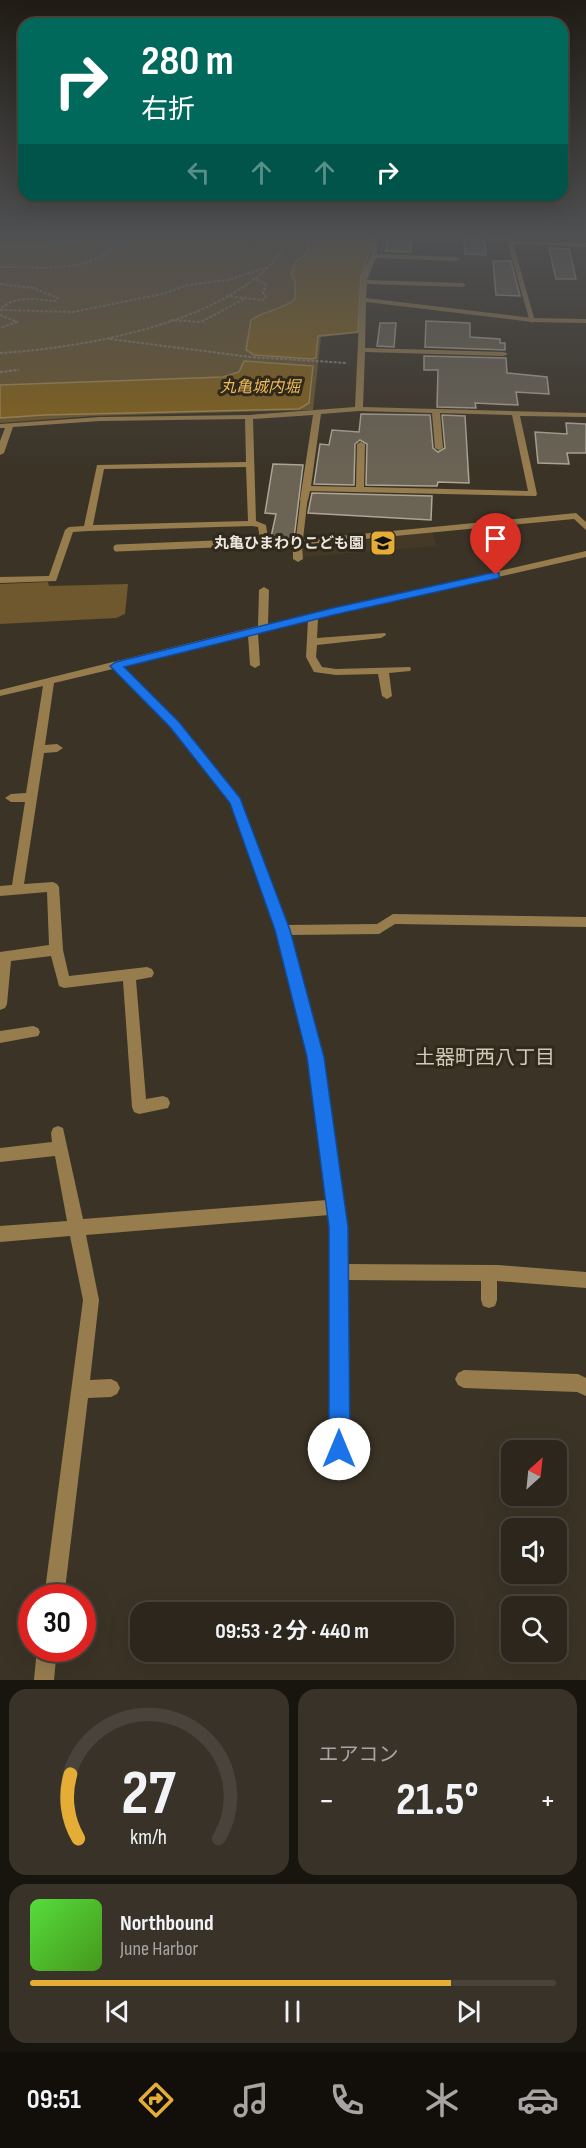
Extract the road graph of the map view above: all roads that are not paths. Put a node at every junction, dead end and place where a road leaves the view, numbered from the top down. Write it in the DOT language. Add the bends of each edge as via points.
graph roads {
  1 [pos="364,312"];
  2 [pos="468,312"];
  3 [pos="530,312"];
  4 [pos="532,320"];
  5 [pos="586,321"];
  6 [pos="362,350"];
  7 [pos="504,354"];
  8 [pos="359,409"];
  9 [pos="436,412"];
  10 [pos="317,413"];
  11 [pos="516,414"];
  12 [pos="586,415"];
  13 [pos="249,417"];
  14 [pos="10,424"];
  15 [pos="0,426"];
  16 [pos="361,444"];
  17 [pos="439,448"];
  18 [pos="0,453"];
  19 [pos="250,464"];
  20 [pos="306,488"];
  21 [pos="360,489"];
  22 [pos="304,500"];
  23 [pos="252,523"];
  24 [pos="586,527"];
  25 [pos="88,528"];
  26 [pos="264,542"];
  27 [pos="298,543"];
  28 [pos="117,548"];
  29 [pos="586,554"];
  30 [pos="298,559"];
  31 [pos="0,580"];
  32 [pos="264,590"];
  33 [pos="314,616"];
  34 [pos="258,630"];
  35 [pos="381,635"];
  36 [pos="312,642"];
  37 [pos="255,665"];
  38 [pos="116,666"];
  39 [pos="406,669"];
  40 [pos="383,670"];
  41 [pos="50,682"];
  42 [pos="0,693"];
  43 [pos="387,696"];
  44 [pos="57,748"];
  45 [pos="39,749"];
  46 [pos="31,797"];
  47 [pos="11,798"];
  48 [pos="17,890"];
  49 [pos="0,891"];
  50 [pos="586,922"];
  51 [pos="282,930"];
  52 [pos="56,951"];
  53 [pos="3,957"];
  54 [pos="147,973"];
  55 [pos="129,975"];
  56 [pos="0,1004"];
  57 [pos="33,1032"];
  58 [pos="0,1037"];
  59 [pos="163,1103"];
  60 [pos="0,1155"];
  61 [pos="336,1207"];
  62 [pos="77,1228"];
  63 [pos="0,1234"];
  64 [pos="339,1272"];
  65 [pos="489,1273"];
  66 [pos="586,1280"];
  67 [pos="489,1300"];
  68 [pos="464,1379"];
  69 [pos="586,1387"];
  70 [pos="111,1388"];
  71 [pos="80,1389"];
  72 [pos="339,1449"];
  73 [pos="56,1584"];
  74 [pos="46,1662"];
  75 [pos="44,1680"];
  1 -- 6 [label="street"];
  2 -- 4 [label="street"];
  3 -- 4 [label="lane"];
  4 -- 5 [label="street"];
  6 -- 7 [label="street"];
  6 -- 8 [label="street"];
  8 -- 9 [label="street"];
  8 -- 10 [label="street"];
  9 -- 11 [label="street"];
  9 -- 17 [label="street"];
  10 -- 13 [label="street"];
  10 -- 20 [label="street"];
  11 -- 12 [label="street"];
  11 -- 21 [label="street" via="533,494"];
  13 -- 14 [label="street"];
  13 -- 19 [label="street"];
  14 -- 15 [label="street"];
  14 -- 18 [label="street"];
  16 -- 21 [label="street"];
  19 -- 23 [label="street"];
  19 -- 25 [label="street" via="100,467"];
  20 -- 21 [label="street"];
  20 -- 22 [label="street"];
  22 -- 27 [label="lane"];
  23 -- 25 [label="street"];
  23 -- 26 [label="street" via="262,525"];
  24 -- 27 [label="street" via="576,516"];
  25 -- 31 [label="street" via="69,530 53,579"];
  26 -- 27 [label="street"];
  26 -- 28 [label="lane"];
  27 -- 30 [label="street"];
  29 -- 33 [label="street"];
  32 -- 34 [label="street"];
  33 -- 34 [label="street"];
  33 -- 36 [label="street"];
  34 -- 37 [label="street"];
  34 -- 38 [label="street"];
  35 -- 36 [label="street"];
  36 -- 40 [label="street" via="311,657 318,670"];
  38 -- 41 [label="street"];
  38 -- 51 [label="street" via="175,724 236,802"];
  39 -- 40 [label="street"];
  40 -- 43 [label="street"];
  41 -- 42 [label="street"];
  41 -- 45 [label="street"];
  44 -- 45 [label="street"];
  45 -- 46 [label="street"];
  46 -- 47 [label="street"];
  46 -- 48 [label="street"];
  48 -- 49 [label="street"];
  48 -- 52 [label="street" via="53,887"];
  50 -- 51 [label="street" via="393,919 379,929"];
  51 -- 61 [label="street" via="315,1057"];
  52 -- 53 [label="street"];
  52 -- 55 [label="street" via="64,982"];
  53 -- 56 [label="street"];
  54 -- 55 [label="street"];
  55 -- 59 [label="street" via="138,1107"];
  57 -- 58 [label="street"];
  60 -- 62 [label="street" via="60,1141"];
  61 -- 62 [label="street"];
  61 -- 64 [label="street"];
  62 -- 63 [label="street"];
  62 -- 71 [label="street" via="91,1300"];
  64 -- 65 [label="street"];
  64 -- 72 [label="street"];
  65 -- 66 [label="street"];
  65 -- 67 [label="street"];
  68 -- 69 [label="street" via="578,1383"];
  70 -- 71 [label="street"];
  71 -- 73 [label="street"];
  74 -- 75 [label="street"];
}
